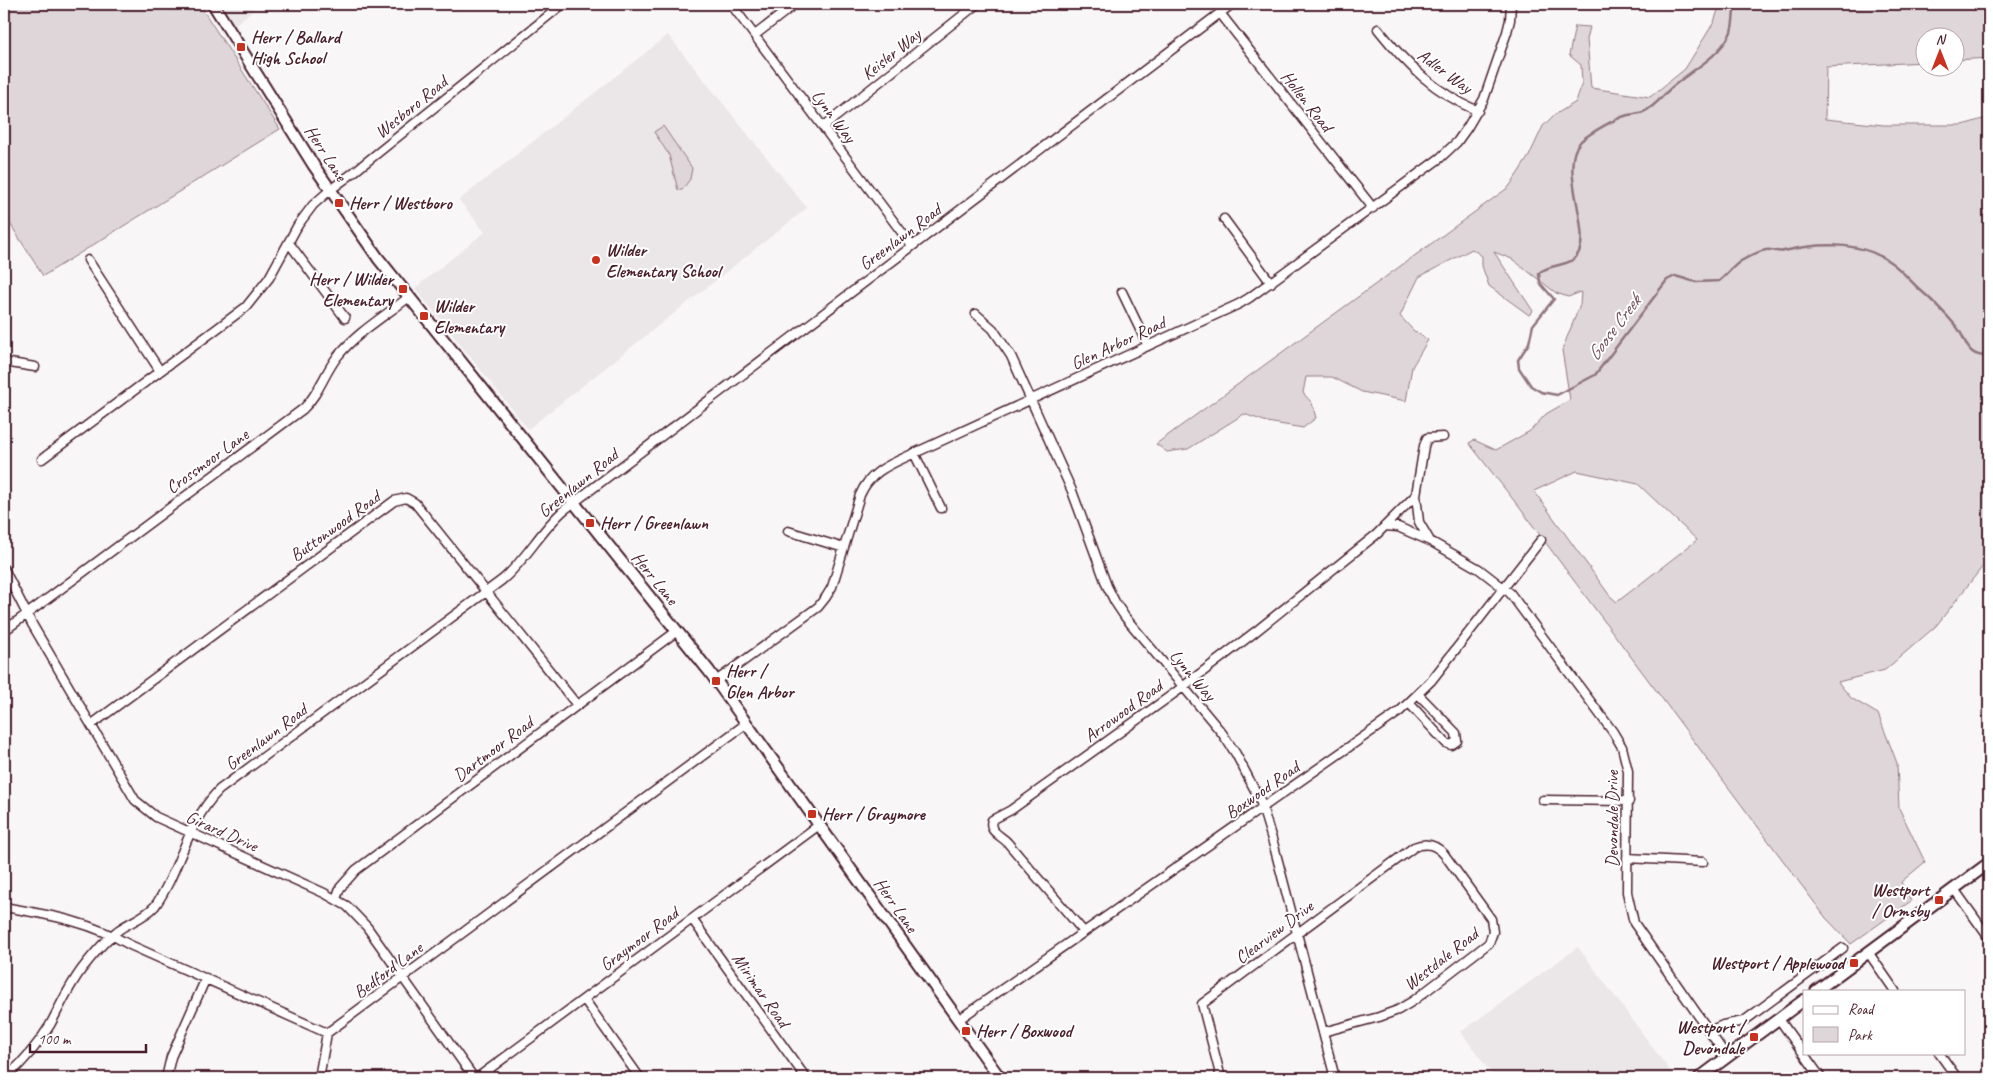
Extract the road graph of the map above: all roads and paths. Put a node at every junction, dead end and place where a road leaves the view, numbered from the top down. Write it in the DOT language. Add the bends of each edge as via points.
graph roads {
  1 [pos="213,4"];
  2 [pos="563,4"];
  3 [pos="731,4"];
  4 [pos="794,4"];
  5 [pos="977,4"];
  6 [pos="1232,4"];
  7 [pos="1511,4"];
  8 [pos="1220,13"];
  9 [pos="1378,29"];
  10 [pos="755,35"];
  11 [pos="1478,111"];
  12 [pos="823,127"];
  13 [pos="330,190"];
  14 [pos="1373,208"];
  15 [pos="1224,219"];
  16 [pos="289,243"];
  17 [pos="912,246"];
  18 [pos="88,260"];
  19 [pos="1271,283"];
  20 [pos="1122,292"];
  21 [pos="409,298"];
  22 [pos="976,314"];
  23 [pos="345,318"];
  24 [pos="1148,346"];
  25 [pos="4,362"];
  26 [pos="35,367"];
  27 [pos="160,371"];
  28 [pos="1030,400"];
  29 [pos="1443,437"];
  30 [pos="914,453"];
  31 [pos="42,460"];
  32 [pos="1416,495"];
  33 [pos="575,502"];
  34 [pos="941,508"];
  35 [pos="1385,526"];
  36 [pos="788,531"];
  37 [pos="1541,540"];
  38 [pos="1430,541"];
  39 [pos="844,548"];
  40 [pos="4,569"];
  41 [pos="1504,588"];
  42 [pos="486,592"];
  43 [pos="28,614"];
  44 [pos="4,631"];
  45 [pos="677,631"];
  46 [pos="716,681"];
  47 [pos="1183,686"];
  48 [pos="1418,694"];
  49 [pos="1409,703"];
  50 [pos="577,705"];
  51 [pos="747,724"];
  52 [pos="91,725"];
  53 [pos="1543,800"];
  54 [pos="1629,801"];
  55 [pos="1263,808"];
  56 [pos="819,825"];
  57 [pos="190,833"];
  58 [pos="1428,844"];
  59 [pos="1627,858"];
  60 [pos="1703,862"];
  61 [pos="1989,863"];
  62 [pos="1954,889"];
  63 [pos="336,899"];
  64 [pos="4,907"];
  65 [pos="692,919"];
  66 [pos="1084,932"];
  67 [pos="1297,934"];
  68 [pos="113,935"];
  69 [pos="1989,938"];
  70 [pos="1843,948"];
  71 [pos="1868,952"];
  72 [pos="206,978"];
  73 [pos="402,978"];
  74 [pos="1817,990"];
  75 [pos="1894,990"];
  76 [pos="584,999"];
  77 [pos="1803,1001"];
  78 [pos="1778,1019"];
  79 [pos="958,1020"];
  80 [pos="1709,1031"];
  81 [pos="1323,1032"];
  82 [pos="327,1033"];
  83 [pos="1803,1053"];
  84 [pos="1804,1054"];
  85 [pos="1940,1054"];
  86 [pos="1727,1057"];
  87 [pos="6,1078"];
  88 [pos="166,1078"];
  89 [pos="319,1078"];
  90 [pos="475,1078"];
  91 [pos="640,1078"];
  92 [pos="806,1078"];
  93 [pos="1000,1078"];
  94 [pos="1221,1078"];
  95 [pos="1335,1078"];
  96 [pos="1698,1078"];
  97 [pos="1821,1078"];
  98 [pos="1957,1078"];
  1 -- 13 [label="main road, Herr Lane"];
  2 -- 13 [label="street, Wesboro Road"];
  3 -- 10 [label="street, Lynn Way"];
  4 -- 10 [label="street"];
  5 -- 12 [label="street, Keisler Way"];
  6 -- 8 [label="street, Greenlawn Road"];
  7 -- 11 [label="street, Glen Arbor Road" via="1507,32"];
  8 -- 14 [label="street, Hollen Road"];
  8 -- 17 [label="street, Greenlawn Road"];
  9 -- 11 [label="street, Adler Way" via="1421,77"];
  10 -- 12 [label="street, Lynn Way"];
  11 -- 14 [label="street, Glen Arbor Road" via="1468,128 1440,158"];
  12 -- 17 [label="street, Lynn Way"];
  13 -- 16 [label="street, Wesboro Road" via="313,205"];
  13 -- 21 [label="main road, Herr Lane"];
  14 -- 19 [label="street, Glen Arbor Road"];
  15 -- 19 [label="street"];
  16 -- 23 [label="street"];
  16 -- 27 [label="street, Wesboro Road" via="269,278 246,307"];
  17 -- 33 [label="street, Greenlawn Road"];
  18 -- 27 [label="street"];
  19 -- 24 [label="street, Glen Arbor Road" via="1238,304"];
  20 -- 24 [label="street"];
  21 -- 33 [label="main road, Herr Lane"];
  21 -- 43 [label="street, Crossmoor Lane" via="345,348 303,409"];
  22 -- 28 [label="street, Lynn Way" via="1004,342"];
  24 -- 28 [label="street, Glen Arbor Road"];
  25 -- 26 [label="street"];
  27 -- 31 [label="street, Wesboro Road"];
  28 -- 30 [label="street, Glen Arbor Road"];
  28 -- 47 [label="street, Lynn Way" via="1072,492 1115,602"];
  29 -- 32 [label="street" via="1429,437 1426,441"];
  30 -- 34 [label="street"];
  30 -- 39 [label="street, Glen Arbor Road" via="884,467 866,483"];
  32 -- 35 [label="street, Arrowood Road"];
  32 -- 38 [label="street" via="1419,522"];
  33 -- 42 [label="street, Greenlawn Road" via="550,522 510,573"];
  33 -- 45 [label="main road, Herr Lane"];
  35 -- 38 [label="street, Devondale Drive" via="1398,527"];
  35 -- 47 [label="street, Arrowood Road"];
  36 -- 39 [label="street"];
  37 -- 41 [label="street, Boxwood Road"];
  38 -- 41 [label="street, Devondale Drive" via="1479,569"];
  39 -- 46 [label="street, Glen Arbor Road" via="832,587 822,602"];
  40 -- 43 [label="street, Girard Drive"];
  41 -- 48 [label="street, Boxwood Road"];
  41 -- 54 [label="street, Devondale Drive" via="1532,620 1622,747 1627,762"];
  42 -- 50 [label="street, Buttonwood Road"];
  42 -- 52 [label="street, Buttonwood Road" via="415,503 406,498 394,501"];
  42 -- 57 [label="street, Greenlawn Road" via="219,790 198,816"];
  43 -- 44 [label="street, Crossmoor Lane"];
  43 -- 52 [label="street, Girard Drive"];
  45 -- 46 [label="main road, Herr Lane"];
  45 -- 50 [label="street, Dartmoor Road"];
  46 -- 51 [label="main road, Herr Lane"];
  47 -- 55 [label="street, Lynn Way" via="1222,732"];
  47 -- 66 [label="street, Arrowood Road" via="1012,810 992,820 992,830 1007,842"];
  48 -- 49 [label="street, Boxwood Road"];
  48 -- 49 [label="street" via="1456,734 1455,744 1446,743"];
  49 -- 55 [label="street, Boxwood Road" via="1386,723"];
  50 -- 63 [label="street, Dartmoor Road" via="356,870 340,888"];
  51 -- 56 [label="main road, Herr Lane"];
  51 -- 73 [label="street, Bedford Lane"];
  52 -- 57 [label="street, Girard Drive" via="135,800 156,817"];
  53 -- 54 [label="street"];
  54 -- 59 [label="street, Devondale Drive"];
  55 -- 66 [label="street, Boxwood Road"];
  55 -- 67 [label="street, Lynn Way"];
  56 -- 65 [label="street, Graymoor Road"];
  56 -- 79 [label="main road, Herr Lane"];
  57 -- 63 [label="street, Girard Drive"];
  57 -- 68 [label="street, Greenlawn Road" via="155,906"];
  58 -- 67 [label="street, Clearview Drive" via="1414,847"];
  58 -- 81 [label="street, Westdale Road" via="1444,854 1491,919 1492,938 1483,949 1398,1010"];
  59 -- 60 [label="street"];
  59 -- 80 [label="street, Devondale Drive" via="1628,902 1634,924"];
  61 -- 62 [label="main road"];
  62 -- 69 [label="street"];
  62 -- 71 [label="main road"];
  63 -- 73 [label="street, Girard Drive" via="358,916"];
  64 -- 68 [label="street" via="66,918"];
  65 -- 76 [label="street, Graymoor Road"];
  65 -- 92 [label="street, Mirimar Road"];
  66 -- 79 [label="street, Boxwood Road"];
  67 -- 81 [label="street, Lynn Way"];
  67 -- 94 [label="street, Clearview Drive" via="1202,1004"];
  68 -- 72 [label="street"];
  68 -- 87 [label="street, Greenlawn Road" via="82,967 36,1046"];
  70 -- 80 [label="street" via="1744,1021 1723,1024"];
  71 -- 74 [label="main road"];
  71 -- 75 [label="street"];
  72 -- 82 [label="street"];
  72 -- 88 [label="street" via="171,1057"];
  73 -- 82 [label="street, Bedford Lane"];
  73 -- 90 [label="street, Girard Drive"];
  76 -- 90 [label="street, Graymoor Road"];
  76 -- 91 [label="street"];
  77 -- 78 [label="main road"];
  78 -- 83 [label="street"];
  78 -- 86 [label="main road"];
  79 -- 93 [label="main road, Herr Lane"];
  80 -- 86 [label="street, Devondale Drive"];
  81 -- 95 [label="street, Lynn Way"];
  82 -- 89 [label="street"];
  84 -- 97 [label="street"];
  85 -- 98 [label="street"];
  86 -- 96 [label="main road"];
}
